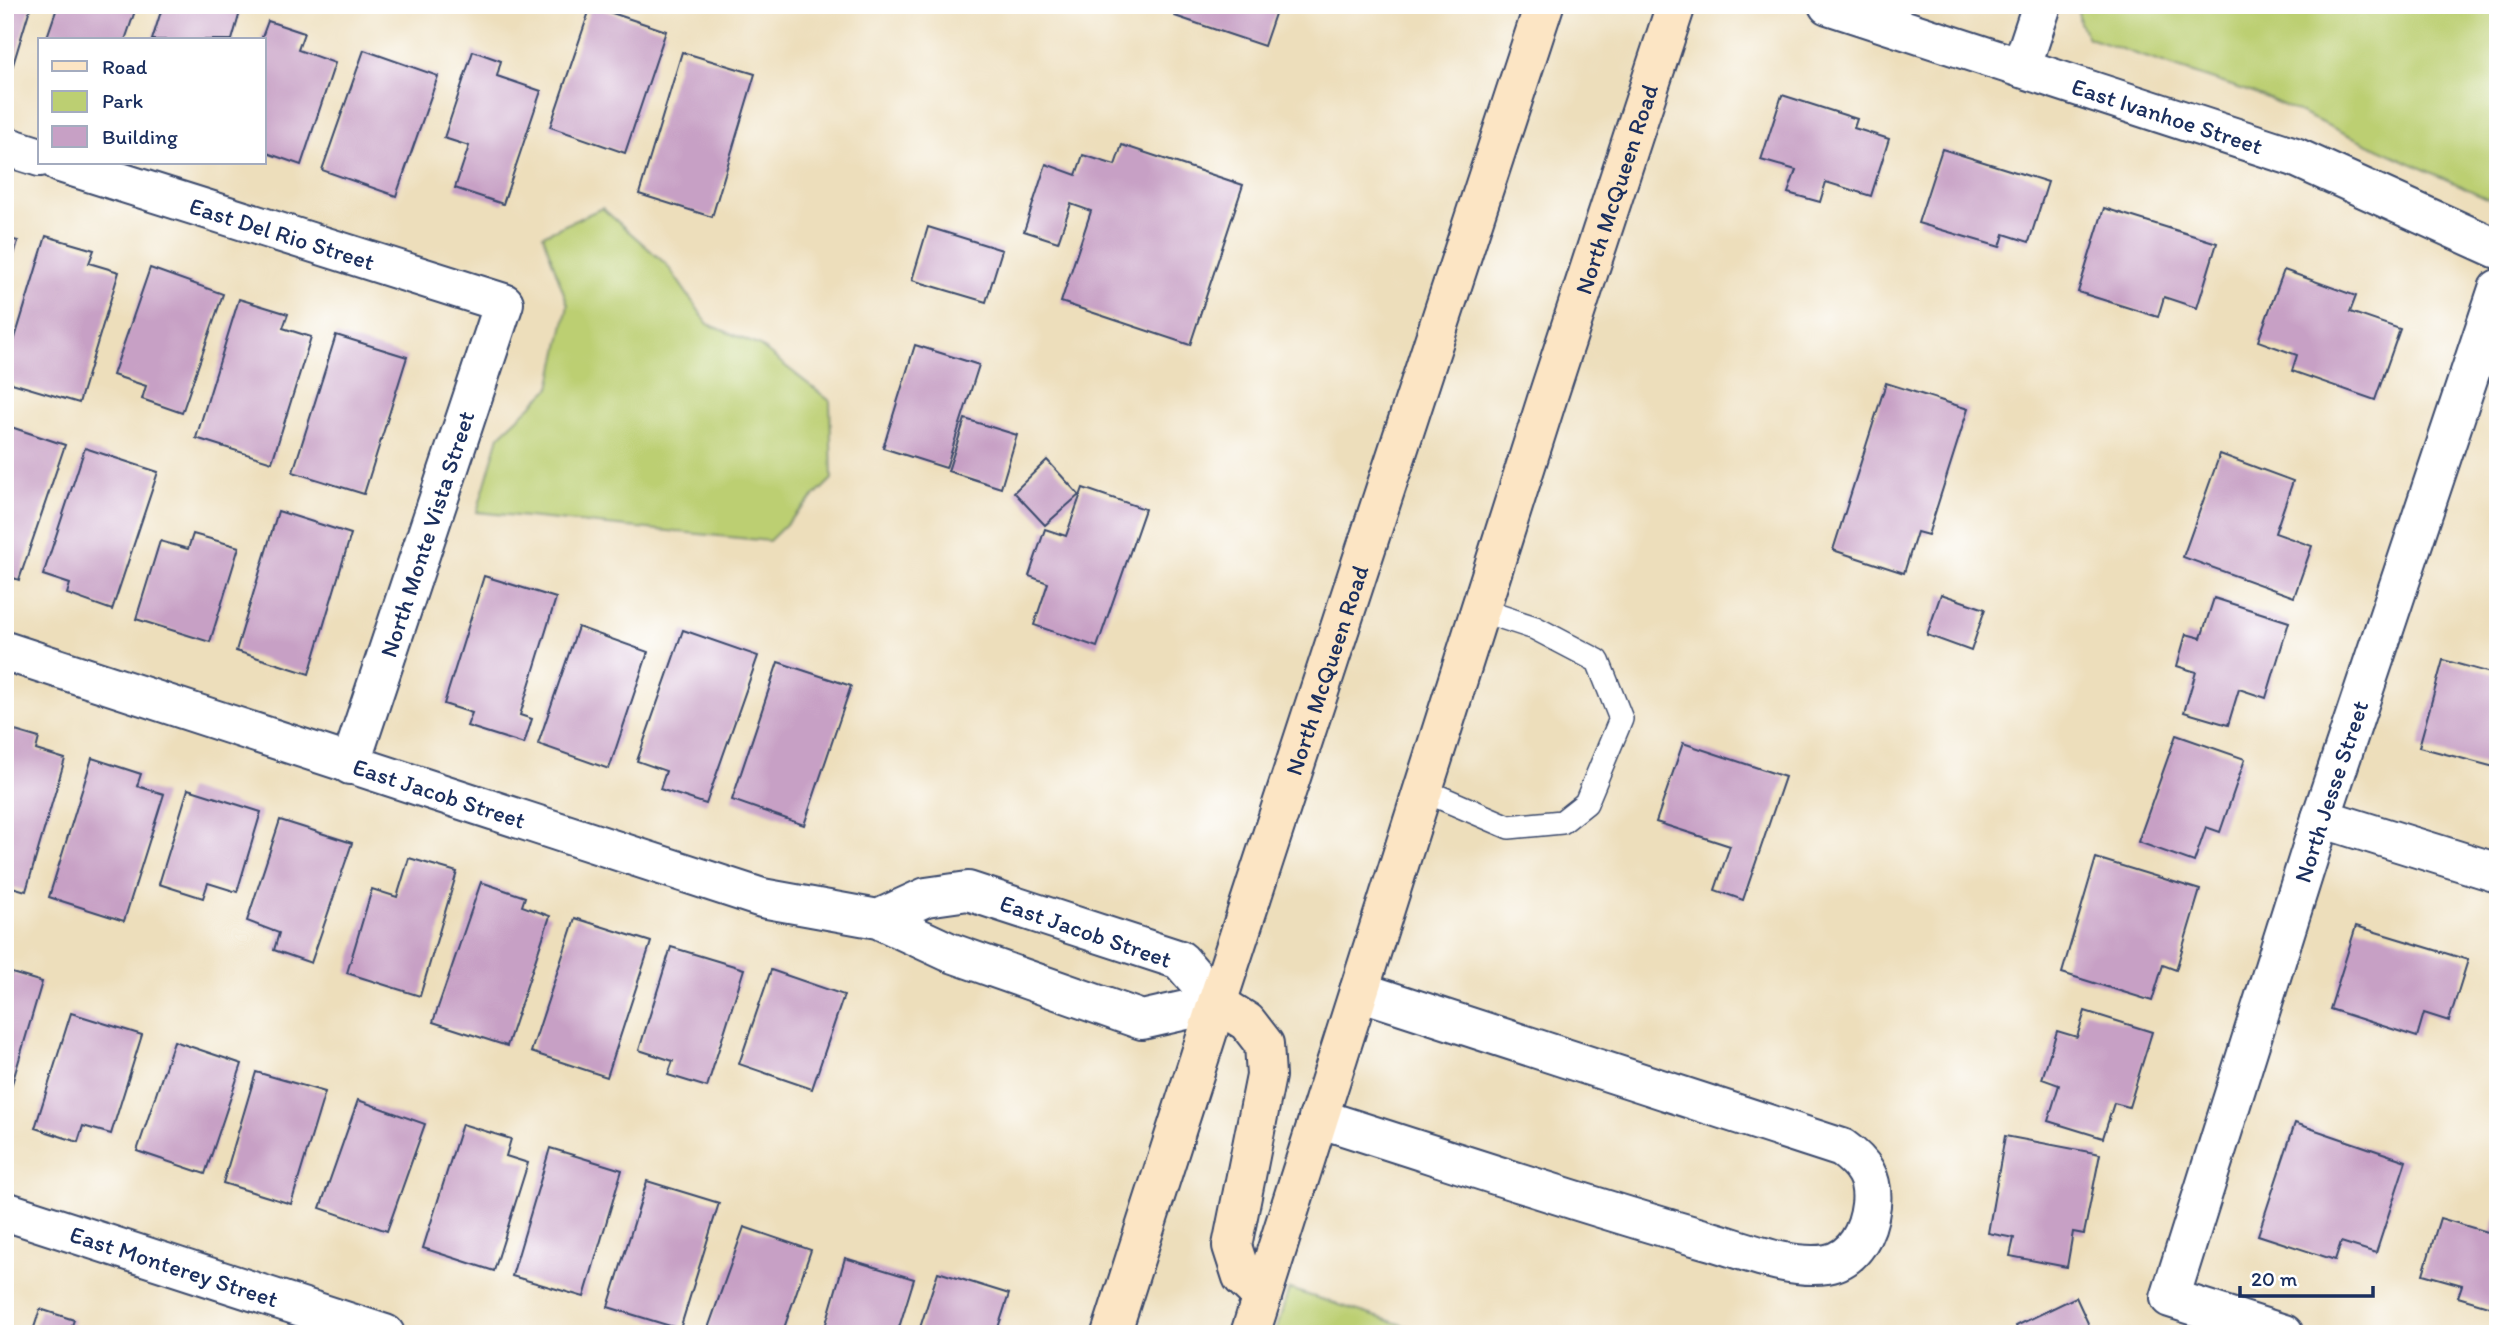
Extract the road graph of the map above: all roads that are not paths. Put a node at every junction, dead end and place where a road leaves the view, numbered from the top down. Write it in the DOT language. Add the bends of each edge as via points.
graph roads {
  1 [pos="1544,5"];
  2 [pos="1676,5"];
  3 [pos="1828,5"];
  4 [pos="2042,5"];
  5 [pos="2021,68"];
  6 [pos="5,146"];
  7 [pos="38,156"];
  8 [pos="63,164"];
  9 [pos="2498,249"];
  10 [pos="2498,289"];
  11 [pos="504,303"];
  12 [pos="1480,610"];
  13 [pos="5,651"];
  14 [pos="350,765"];
  15 [pos="1423,790"];
  16 [pos="2321,818"];
  17 [pos="2498,873"];
  18 [pos="878,919"];
  19 [pos="1359,991"];
  20 [pos="1217,1003"];
  21 [pos="1318,1118"];
  22 [pos="5,1211"];
  23 [pos="1262,1296"];
  24 [pos="385,1334"];
  25 [pos="1111,1334"];
  26 [pos="1250,1334"];
  27 [pos="2284,1334"];
  1 -- 20 [label="main road, North McQueen Road"];
  2 -- 12 [label="main road, North McQueen Road"];
  3 -- 5 [label="street, East Ivanhoe Street"];
  4 -- 5 [label="street"];
  5 -- 9 [label="street, East Ivanhoe Street" via="2295,157"];
  6 -- 7 [label="street"];
  8 -- 11 [label="street, East Del Rio Street"];
  10 -- 16 [label="street, North Jesse Street"];
  11 -- 14 [label="street, North Monte Vista Street"];
  12 -- 15 [label="main road, North McQueen Road"];
  12 -- 15 [label="lane" via="1535,628 1598,661 1621,719 1586,803 1562,822 1509,827"];
  13 -- 14 [label="street, East Jacob Street"];
  14 -- 18 [label="street, East Jacob Street" via="762,898"];
  15 -- 19 [label="main road, North McQueen Road"];
  16 -- 17 [label="street"];
  16 -- 27 [label="street, North Jesse Street" via="2170,1298"];
  18 -- 20 [label="street, East Jacob Street" via="949,952 1142,1020"];
  18 -- 20 [label="street, East Jacob Street" via="926,897 968,891 1180,960"];
  19 -- 21 [label="main road, North McQueen Road"];
  19 -- 21 [label="street" via="1842,1148 1859,1160 1873,1192 1863,1236 1847,1255 1830,1263 1803,1266"];
  20 -- 23 [label="main road" via="1247,1022 1264,1044 1266,1076 1232,1246 1242,1277"];
  20 -- 25 [label="main road, North McQueen Road"];
  21 -- 23 [label="main road, North McQueen Road"];
  22 -- 24 [label="street, East Monterey Street"];
  23 -- 26 [label="main road, North McQueen Road"];
}
